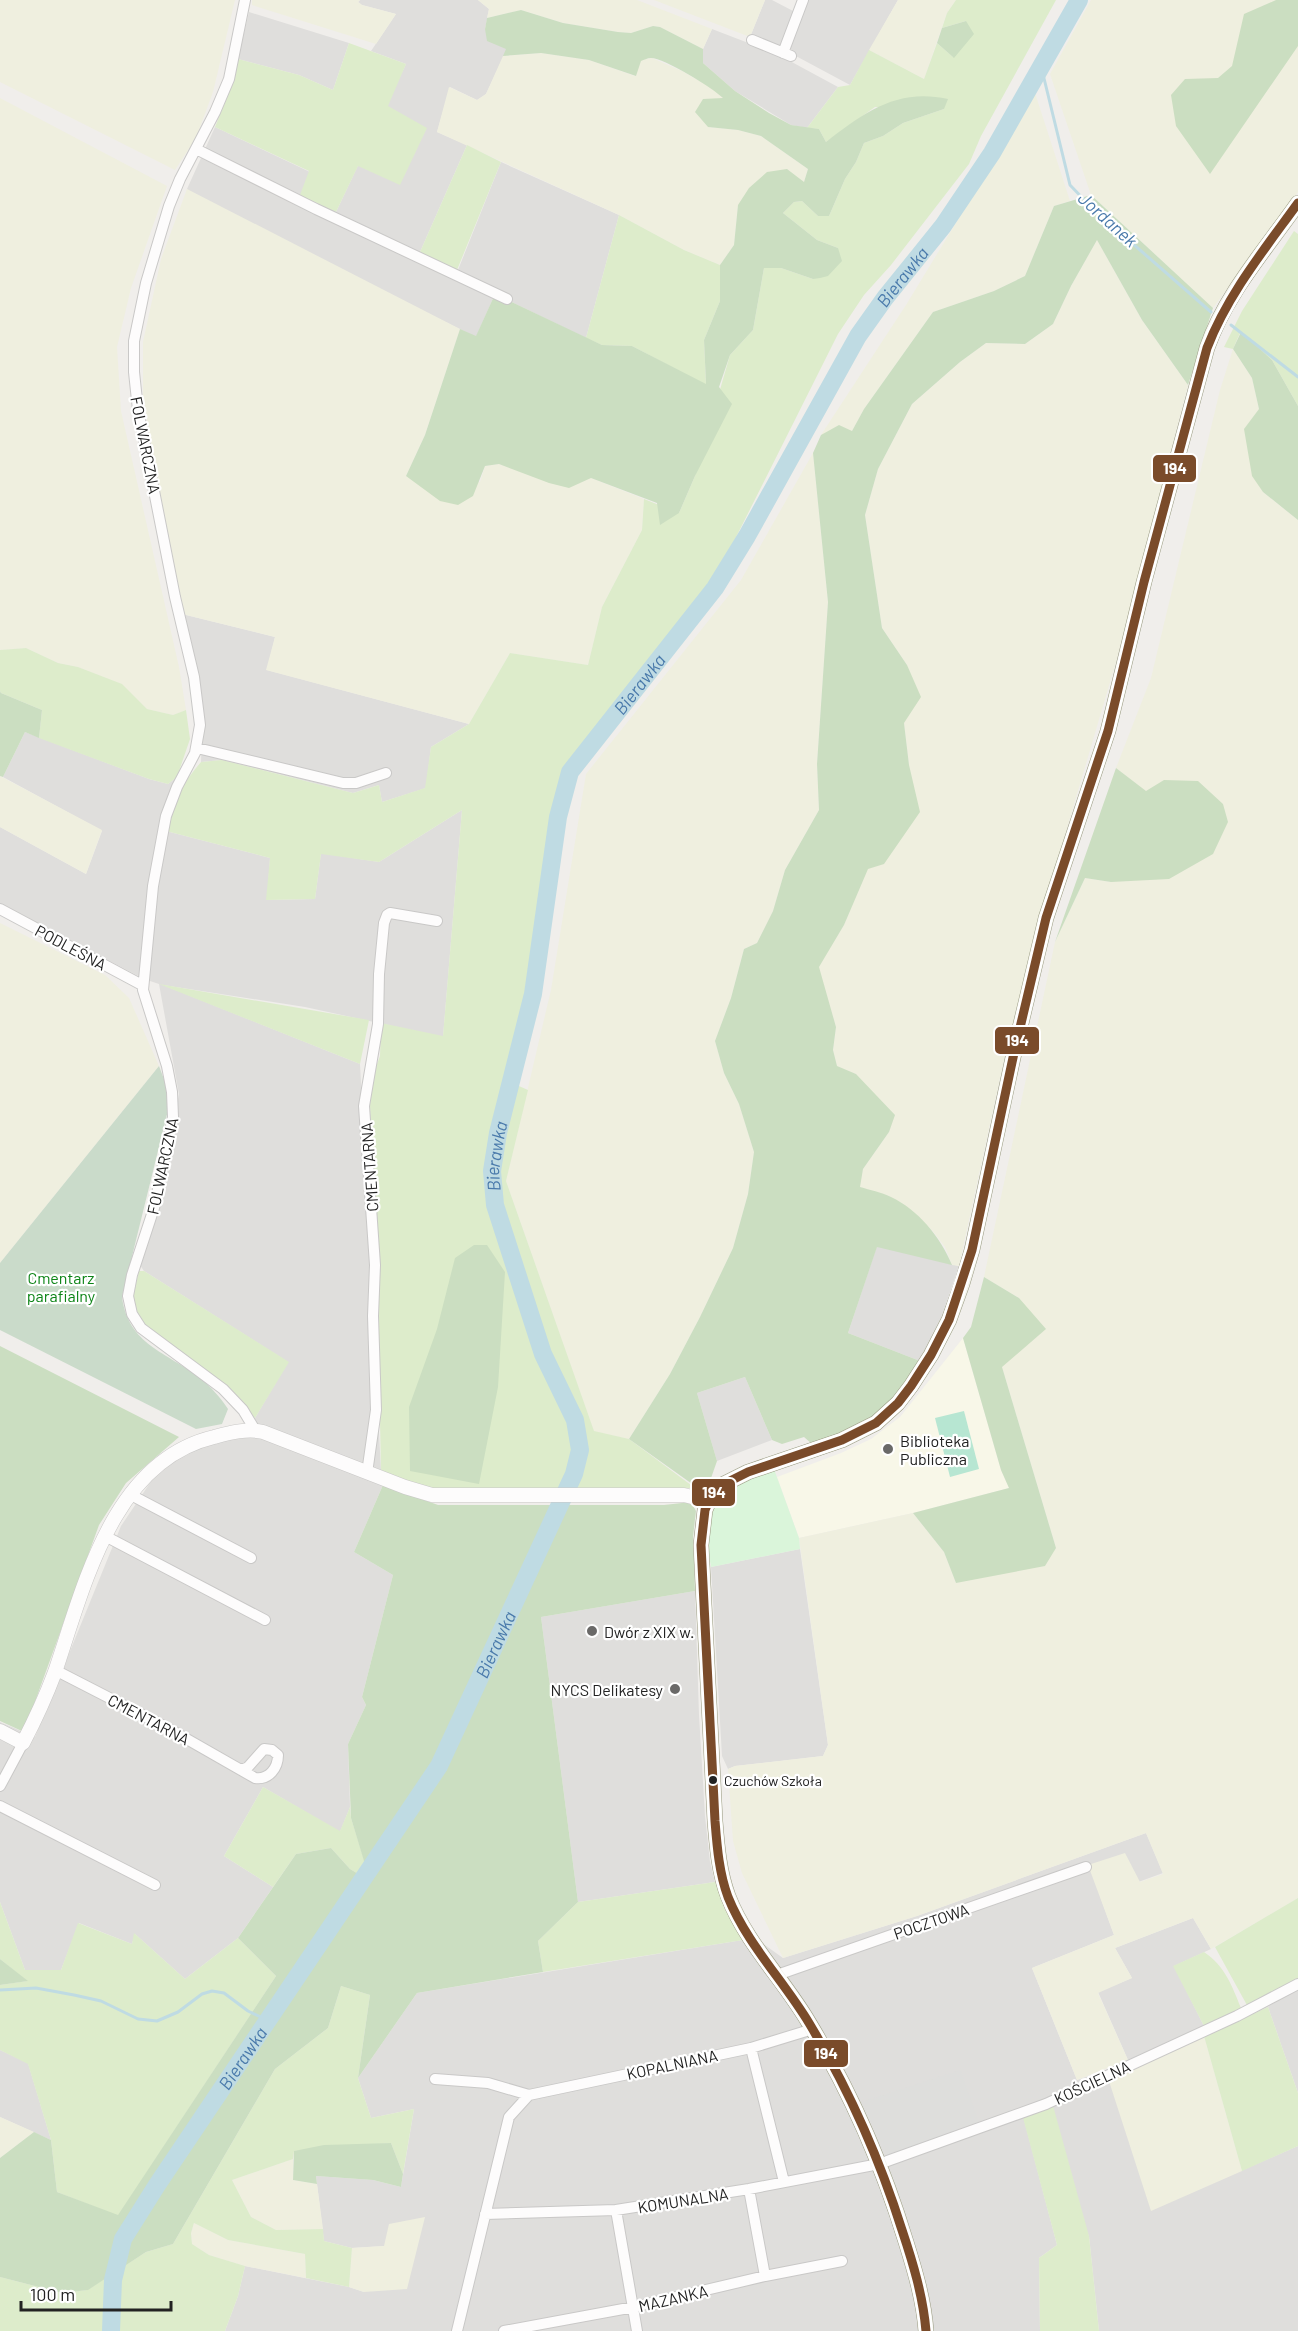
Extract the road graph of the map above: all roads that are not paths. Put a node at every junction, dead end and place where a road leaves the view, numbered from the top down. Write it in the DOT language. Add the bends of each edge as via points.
graph roads {
  1 [pos="245,0"];
  2 [pos="802,0"];
  3 [pos="752,39"];
  4 [pos="196,148"];
  5 [pos="1298,203"];
  6 [pos="507,299"];
  7 [pos="197,748"];
  8 [pos="387,773"];
  9 [pos="0,909"];
  10 [pos="437,921"];
  11 [pos="142,985"];
  12 [pos="255,1431"];
  13 [pos="367,1473"];
  14 [pos="130,1496"];
  15 [pos="708,1501"];
  16 [pos="105,1536"];
  17 [pos="251,1558"];
  18 [pos="265,1620"];
  19 [pos="55,1670"];
  20 [pos="0,1731"];
  21 [pos="23,1743"];
  22 [pos="241,1770"];
  23 [pos="0,1786"];
  24 [pos="0,1806"];
  25 [pos="1086,1867"];
  26 [pos="155,1885"];
  27 [pos="777,1974"];
  28 [pos="1298,1984"];
  29 [pos="813,2029"];
  30 [pos="751,2048"];
  31 [pos="435,2079"];
  32 [pos="529,2095"];
  33 [pos="879,2164"];
  34 [pos="784,2182"];
  35 [pos="749,2189"];
  36 [pos="616,2210"];
  37 [pos="485,2214"];
  38 [pos="842,2261"];
  39 [pos="765,2276"];
  40 [pos="634,2307"];
  41 [pos="457,2331"];
  42 [pos="504,2331"];
  43 [pos="637,2331"];
  44 [pos="926,2331"];
  1 -- 4 [label="street, FOLWARCZNA" via="229,79"];
  2 -- 3 [label="street" via="787,55"];
  4 -- 6 [label="street"];
  4 -- 7 [label="street, FOLWARCZNA" via="175,192 154,255 137,324 134,364 142,434 197,697"];
  5 -- 15 [label="main road" via="1230,301 1207,348 1108,731 1044,927 972,1250 949,1320 911,1386 876,1423 842,1440 732,1479 716,1489"];
  7 -- 8 [label="street" via="343,783"];
  7 -- 11 [label="street, FOLWARCZNA" via="170,803 160,837"];
  9 -- 11 [label="street, PODLEŚNA"];
  10 -- 13 [label="street, CMENTARNA" via="390,913 384,922 378,1024 364,1106 375,1265 376,1410"];
  11 -- 12 [label="street, FOLWARCZNA" via="167,1066 173,1117 152,1216 130,1283 130,1308 150,1337 201,1371 232,1399"];
  12 -- 13 [label="street"];
  12 -- 14 [label="street" via="221,1435 188,1446 159,1465"];
  13 -- 15 [label="street" via="432,1495 690,1495"];
  14 -- 16 [label="street"];
  14 -- 17 [label="street"];
  15 -- 27 [label="main road" via="701,1545 718,1858 734,1910"];
  16 -- 18 [label="street"];
  16 -- 19 [label="street" via="85,1577"];
  19 -- 21 [label="street"];
  19 -- 22 [label="street, CMENTARNA"];
  20 -- 21 [label="street"];
  21 -- 23 [label="street"];
  24 -- 26 [label="street"];
  25 -- 27 [label="street, POCZTOWA"];
  27 -- 29 [label="main road"];
  28 -- 33 [label="street, KOŚCIELNA" via="1046,2104"];
  29 -- 30 [label="street, KOPALNIANA"];
  29 -- 33 [label="main road"];
  30 -- 32 [label="street, KOPALNIANA"];
  30 -- 34 [label="street"];
  31 -- 32 [label="street, KOPALNIANA" via="488,2083"];
  32 -- 37 [label="street" via="509,2117"];
  33 -- 34 [label="street, KOMUNALNA"];
  33 -- 44 [label="main road" via="911,2260"];
  34 -- 35 [label="street, KOMUNALNA"];
  35 -- 36 [label="street, KOMUNALNA"];
  35 -- 39 [label="street"];
  36 -- 37 [label="street, KOMUNALNA"];
  36 -- 40 [label="street"];
  37 -- 41 [label="street"];
  38 -- 39 [label="street, MAZANKA"];
  39 -- 40 [label="street, MAZANKA"];
  40 -- 42 [label="street, MAZANKA"];
  40 -- 43 [label="street"];
}
